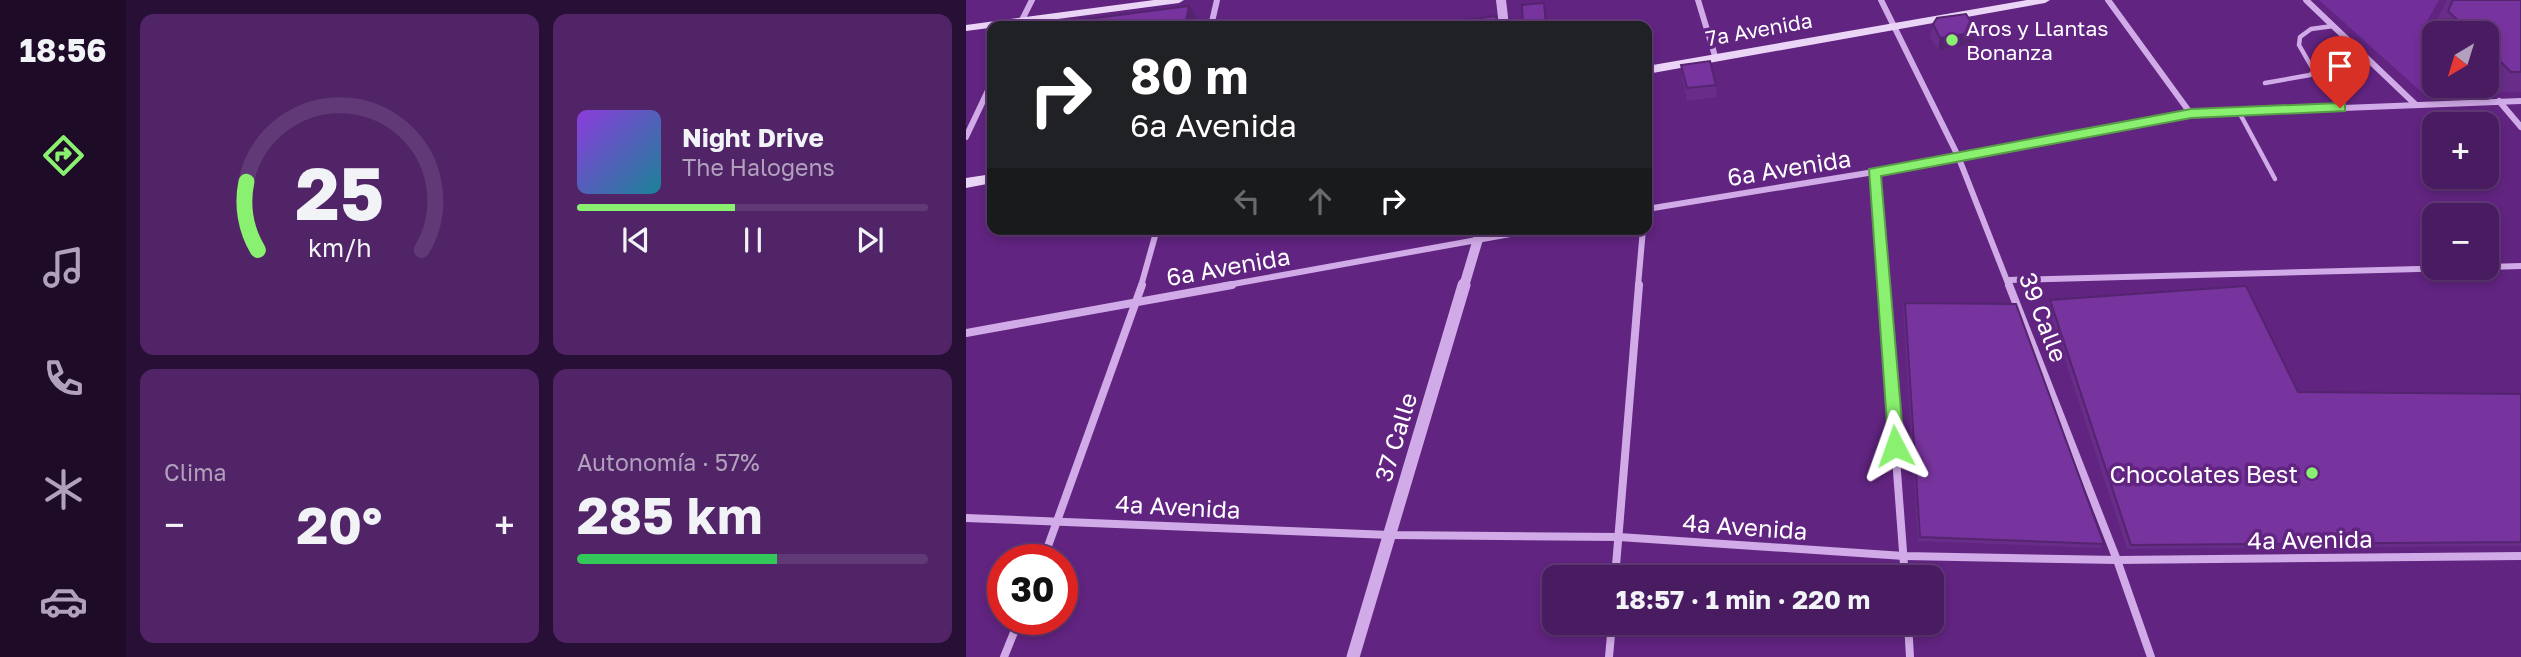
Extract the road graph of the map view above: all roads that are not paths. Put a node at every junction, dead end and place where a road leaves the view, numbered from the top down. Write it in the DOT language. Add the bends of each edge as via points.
graph roads {
  1 [pos="1032,0"];
  2 [pos="1180,0"];
  3 [pos="1217,0"];
  4 [pos="1501,0"];
  5 [pos="1698,0"];
  6 [pos="1881,0"];
  7 [pos="2045,0"];
  8 [pos="2108,0"];
  9 [pos="2306,0"];
  10 [pos="1022,21"];
  11 [pos="1040,21"];
  12 [pos="1212,21"];
  13 [pos="1503,21"];
  14 [pos="987,26"];
  15 [pos="1893,26"];
  16 [pos="2333,26"];
  17 [pos="966,28"];
  18 [pos="2362,52"];
  19 [pos="1715,56"];
  20 [pos="2327,59"];
  21 [pos="1652,69"];
  22 [pos="2265,83"];
  23 [pos="987,93"];
  24 [pos="2499,101"];
  25 [pos="2521,101"];
  26 [pos="2416,104"];
  27 [pos="2239,112"];
  28 [pos="2191,114"];
  29 [pos="2521,127"];
  30 [pos="966,137"];
  31 [pos="1958,156"];
  32 [pos="1874,172"];
  33 [pos="2275,179"];
  34 [pos="987,180"];
  35 [pos="966,183"];
  36 [pos="1652,208"];
  37 [pos="1155,235"];
  38 [pos="1480,235"];
  39 [pos="1643,235"];
  40 [pos="2521,266"];
  41 [pos="2499,267"];
  42 [pos="2422,269"];
  43 [pos="2009,280"];
  44 [pos="1136,302"];
  45 [pos="966,333"];
  46 [pos="966,517"];
  47 [pos="1060,520"];
  48 [pos="1390,535"];
  49 [pos="1619,537"];
  50 [pos="1050,544"];
  51 [pos="1904,556"];
  52 [pos="2521,556"];
  53 [pos="2117,560"];
  54 [pos="1616,565"];
  55 [pos="1904,565"];
  56 [pos="1014,635"];
  57 [pos="1611,635"];
  58 [pos="1909,635"];
  59 [pos="1004,657"];
  60 [pos="1353,657"];
  61 [pos="1609,657"];
  62 [pos="1910,657"];
  63 [pos="2151,657"];
  1 -- 10 [label="street"];
  2 -- 11 [label="main road"];
  3 -- 12 [label="street"];
  4 -- 13 [label="street"];
  5 -- 19 [label="street"];
  6 -- 15 [label="street, 39 Calle"];
  7 -- 15 [label="main road, 7a Avenida"];
  8 -- 28 [label="street"];
  9 -- 16 [label="street"];
  14 -- 17 [label="main road"];
  15 -- 19 [label="main road, 7a Avenida"];
  15 -- 31 [label="street, 39 Calle"];
  16 -- 18 [label="street"];
  16 -- 22 [label="lane" via="2311,29 2300,37 2299,45 2314,71 2310,75"];
  18 -- 20 [label="lane"];
  18 -- 26 [label="street"];
  19 -- 21 [label="main road, 7a Avenida"];
  23 -- 30 [label="street"];
  24 -- 25 [label="street, 6a Avenida"];
  24 -- 26 [label="street, 6a Avenida"];
  24 -- 29 [label="street"];
  26 -- 27 [label="street, 6a Avenida"];
  27 -- 28 [label="street, 6a Avenida"];
  27 -- 33 [label="lane"];
  28 -- 31 [label="street, 6a Avenida"];
  31 -- 32 [label="street, 6a Avenida"];
  31 -- 43 [label="street, 39 Calle"];
  32 -- 36 [label="street, 6a Avenida"];
  32 -- 51 [label="street"];
  34 -- 35 [label="main road"];
  37 -- 44 [label="street"];
  38 -- 44 [label="street, 6a Avenida"];
  38 -- 48 [label="street, 37 Calle"];
  39 -- 49 [label="street"];
  40 -- 41 [label="street"];
  42 -- 43 [label="street"];
  43 -- 53 [label="street, 39 Calle"];
  44 -- 45 [label="street, 6a Avenida"];
  44 -- 47 [label="street"];
  46 -- 47 [label="street, 4a Avenida"];
  47 -- 48 [label="street, 4a Avenida"];
  47 -- 50 [label="street"];
  48 -- 49 [label="street, 4a Avenida"];
  48 -- 60 [label="street, 37 Calle"];
  49 -- 51 [label="street, 4a Avenida"];
  49 -- 54 [label="street"];
  51 -- 53 [label="street, 4a Avenida"];
  51 -- 55 [label="street"];
  52 -- 53 [label="street, 4a Avenida"];
  53 -- 63 [label="street, 39 Calle"];
  56 -- 59 [label="street"];
  57 -- 61 [label="street"];
  58 -- 62 [label="street"];
}
